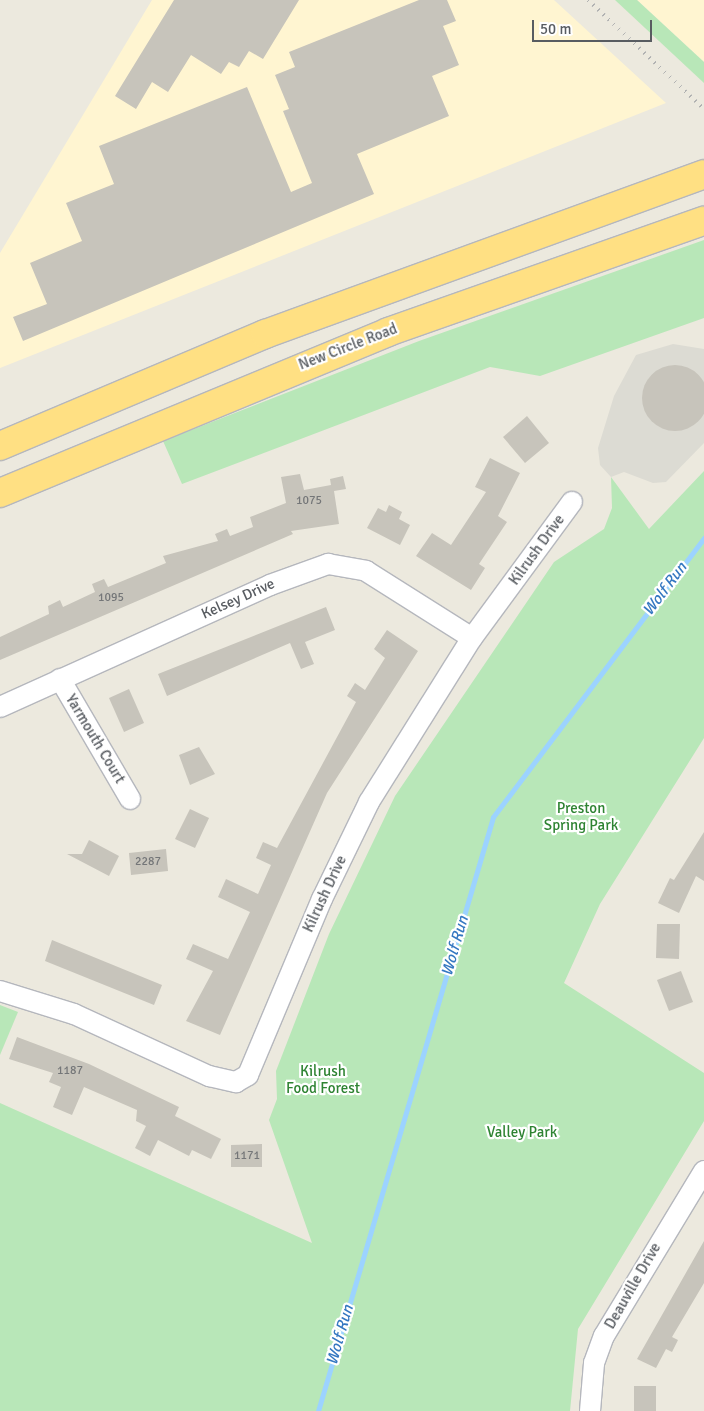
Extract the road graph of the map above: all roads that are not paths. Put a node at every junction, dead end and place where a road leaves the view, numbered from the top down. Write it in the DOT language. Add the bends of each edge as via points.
graph roads {
  1 [pos="700,175"];
  2 [pos="704,221"];
  3 [pos="0,446"];
  4 [pos="0,493"];
  5 [pos="572,502"];
  6 [pos="472,638"];
  7 [pos="60,679"];
  8 [pos="0,708"];
  9 [pos="130,800"];
  10 [pos="0,991"];
  11 [pos="704,1170"];
  12 [pos="590,1411"];
  1 -- 3 [label="highway" via="265,334"];
  2 -- 4 [label="highway, New Circle Road" via="388,332"];
  5 -- 6 [label="street, Kilrush Drive"];
  6 -- 7 [label="street, Kelsey Drive" via="366,571 328,564 270,585"];
  6 -- 10 [label="street, Kilrush Drive" via="369,802 322,899 248,1075 236,1082 209,1076 74,1014"];
  7 -- 8 [label="street, Kelsey Drive"];
  7 -- 9 [label="street, Yarmouth Court"];
  11 -- 12 [label="street, Deauville Drive" via="604,1336 594,1363"];
}
